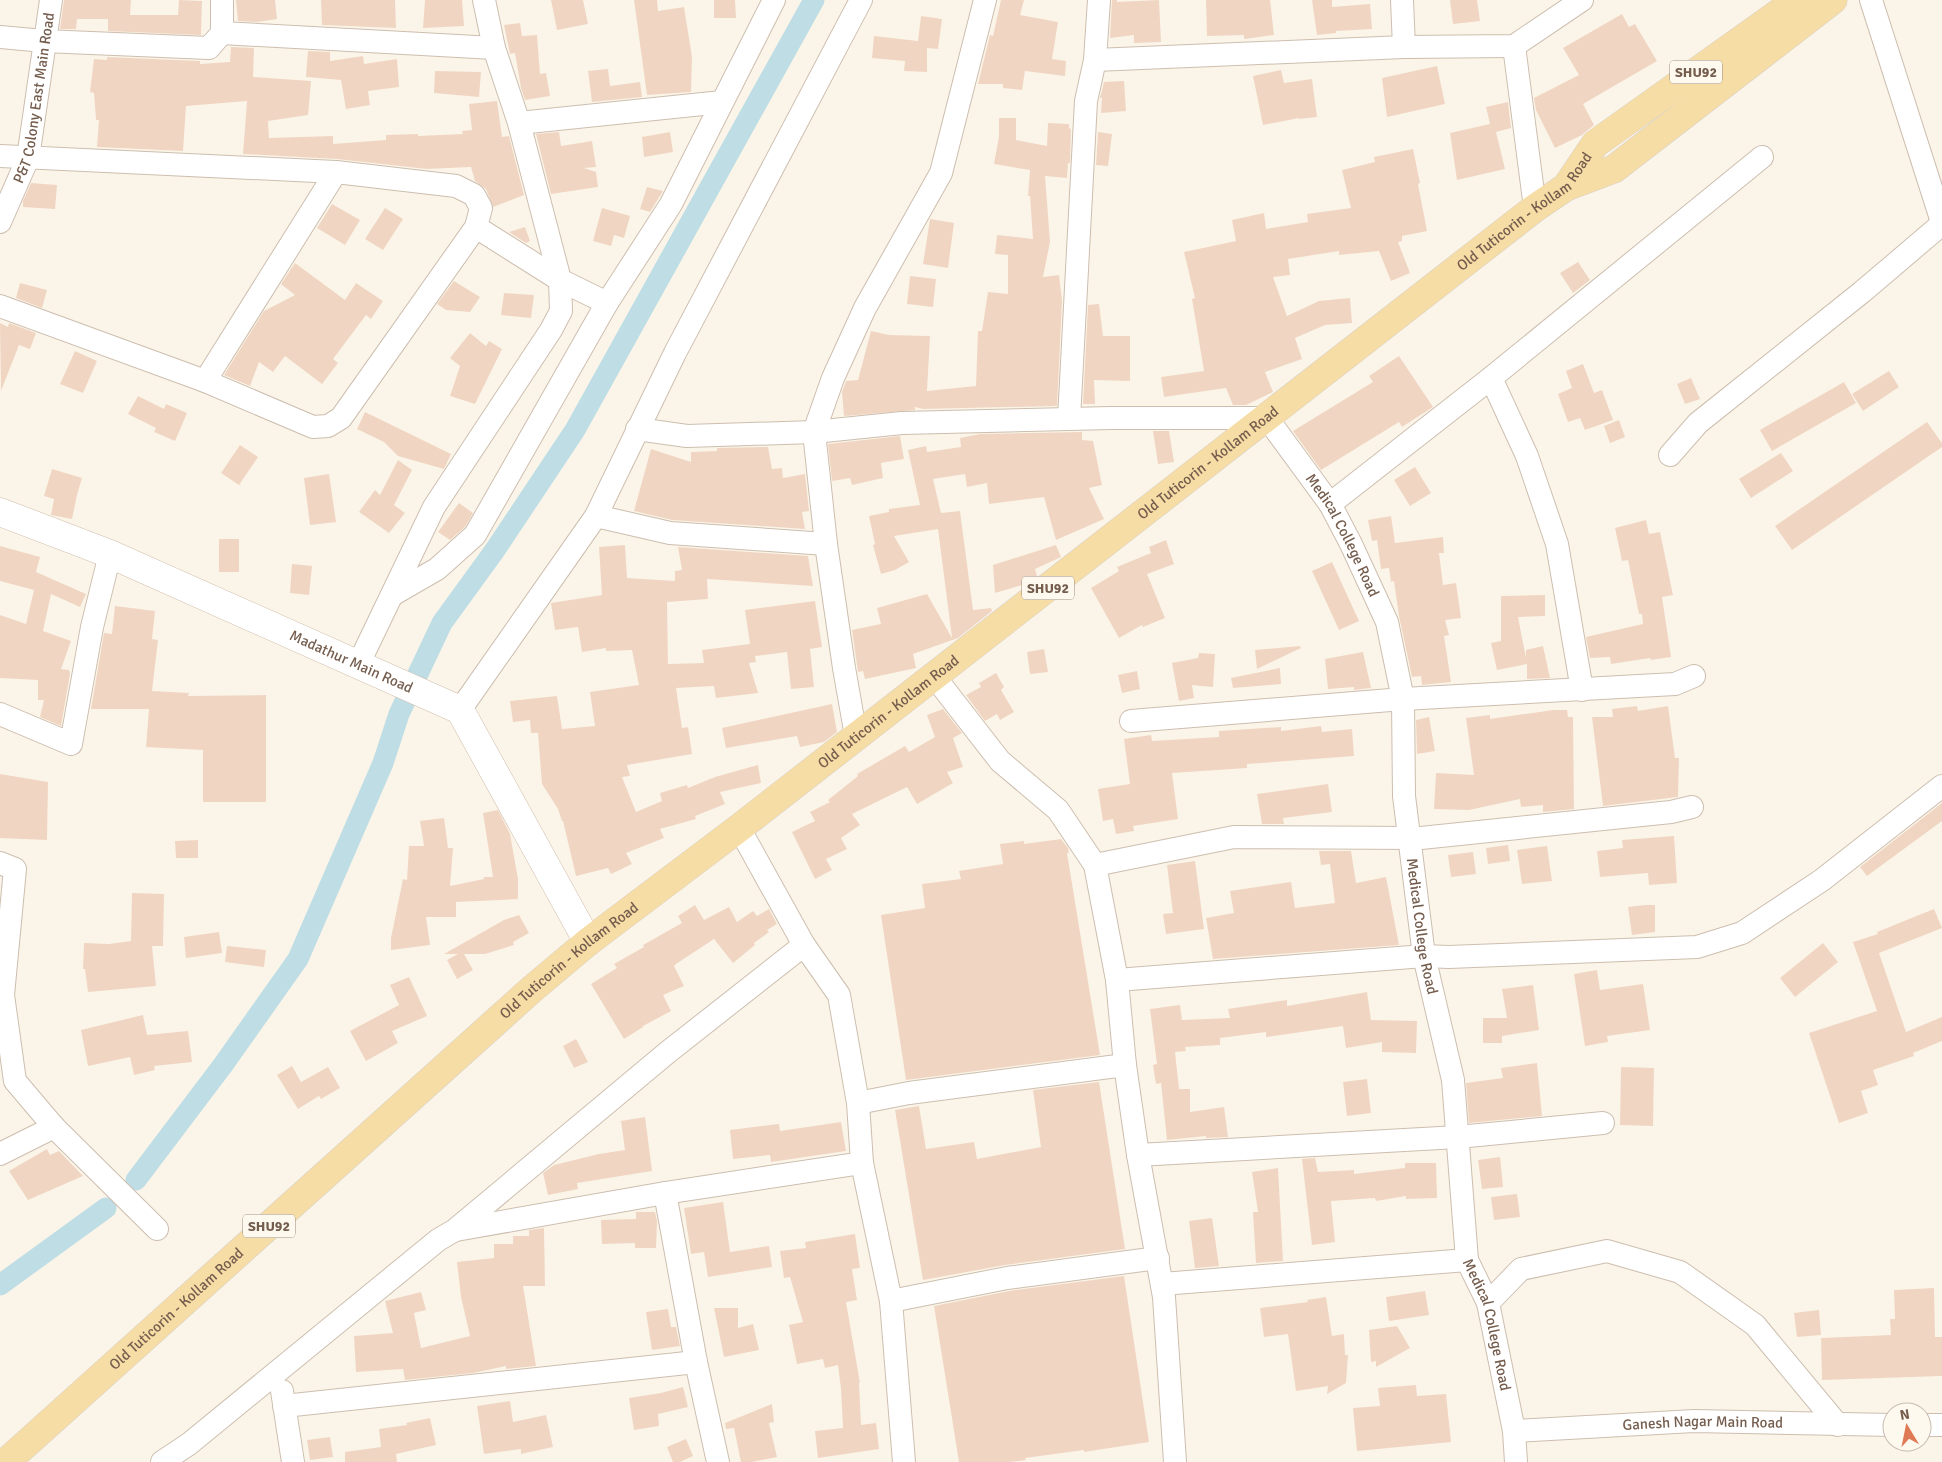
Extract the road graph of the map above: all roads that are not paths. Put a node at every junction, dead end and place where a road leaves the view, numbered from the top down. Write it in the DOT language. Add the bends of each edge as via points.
graph roads {
  1 [pos="51,0"];
  2 [pos="222,0"];
  3 [pos="484,0"];
  4 [pos="774,0"];
  5 [pos="861,0"];
  6 [pos="985,0"];
  7 [pos="1099,0"];
  8 [pos="1402,0"];
  9 [pos="1582,0"];
  10 [pos="1797,0"];
  11 [pos="1834,0"];
  12 [pos="1871,0"];
  13 [pos="222,33"];
  14 [pos="0,37"];
  15 [pos="44,41"];
  16 [pos="1514,46"];
  17 [pos="1404,47"];
  18 [pos="494,48"];
  19 [pos="1095,60"];
  20 [pos="722,102"];
  21 [pos="518,123"];
  22 [pos="0,156"];
  23 [pos="1762,157"];
  24 [pos="28,158"];
  25 [pos="336,172"];
  26 [pos="1566,187"];
  27 [pos="1536,208"];
  28 [pos="0,222"];
  29 [pos="1942,223"];
  30 [pos="476,227"];
  31 [pos="560,280"];
  32 [pos="607,303"];
  33 [pos="0,306"];
  34 [pos="1491,378"];
  35 [pos="205,381"];
  36 [pos="1267,418"];
  37 [pos="1069,419"];
  38 [pos="636,429"];
  39 [pos="814,432"];
  40 [pos="1670,455"];
  41 [pos="1330,504"];
  42 [pos="0,512"];
  43 [pos="596,516"];
  44 [pos="826,544"];
  45 [pos="110,554"];
  46 [pos="392,595"];
  47 [pos="363,667"];
  48 [pos="934,676"];
  49 [pos="1694,676"];
  50 [pos="1582,690"];
  51 [pos="1403,699"];
  52 [pos="449,705"];
  53 [pos="0,714"];
  54 [pos="1131,721"];
  55 [pos="856,736"];
  56 [pos="1942,786"];
  57 [pos="1692,807"];
  58 [pos="739,828"];
  59 [pos="1409,838"];
  60 [pos="0,863"];
  61 [pos="1095,865"];
  62 [pos="588,942"];
  63 [pos="804,945"];
  64 [pos="1424,956"];
  65 [pos="1117,980"];
  66 [pos="1125,1065"];
  67 [pos="7,1083"];
  68 [pos="858,1103"];
  69 [pos="1603,1122"];
  70 [pos="54,1127"];
  71 [pos="1458,1137"];
  72 [pos="0,1154"];
  73 [pos="1138,1155"];
  74 [pos="862,1163"];
  75 [pos="665,1193"];
  76 [pos="157,1229"];
  77 [pos="455,1230"];
  78 [pos="1158,1258"];
  79 [pos="1467,1260"];
  80 [pos="1162,1284"];
  81 [pos="891,1301"];
  82 [pos="1488,1303"];
  83 [pos="696,1362"];
  84 [pos="278,1371"];
  85 [pos="284,1406"];
  86 [pos="1838,1424"];
  87 [pos="1882,1425"];
  88 [pos="1514,1431"];
  89 [pos="6,1462"];
  90 [pos="162,1462"];
  91 [pos="293,1462"];
  92 [pos="718,1462"];
  93 [pos="904,1462"];
  94 [pos="1175,1462"];
  95 [pos="1516,1462"];
  1 -- 15 [label="street, P&T Colony East Main Road"];
  2 -- 13 [label="street"];
  3 -- 18 [label="street"];
  4 -- 20 [label="street"];
  5 -- 38 [label="street"];
  6 -- 39 [label="street" via="942,173 865,308 833,378"];
  7 -- 19 [label="street"];
  8 -- 17 [label="street"];
  9 -- 16 [label="street"];
  10 -- 26 [label="main road, Old Tuticorin - Kollam Road / SHU92" via="1595,144"];
  11 -- 26 [label="main road" via="1614,169"];
  12 -- 29 [label="street"];
  13 -- 15 [label="street" via="209,48"];
  13 -- 18 [label="street"];
  14 -- 15 [label="street"];
  15 -- 24 [label="street, P&T Colony East Main Road"];
  16 -- 17 [label="street"];
  16 -- 27 [label="street"];
  17 -- 19 [label="street"];
  18 -- 21 [label="street"];
  19 -- 37 [label="street" via="1086,101"];
  20 -- 21 [label="street"];
  20 -- 32 [label="street" via="671,204"];
  21 -- 31 [label="street"];
  22 -- 24 [label="street"];
  23 -- 34 [label="street"];
  24 -- 25 [label="street"];
  24 -- 28 [label="street, P&T Colony East Main Road"];
  25 -- 30 [label="street" via="456,186 474,195 481,208"];
  25 -- 35 [label="street"];
  26 -- 27 [label="main road, Old Tuticorin - Kollam Road / SHU92"];
  27 -- 36 [label="main road, Old Tuticorin - Kollam Road / SHU92"];
  29 -- 40 [label="street" via="1862,292 1698,423"];
  30 -- 31 [label="street"];
  30 -- 35 [label="street" via="341,418 328,426 313,427"];
  31 -- 32 [label="street"];
  31 -- 46 [label="street" via="561,311 551,330 434,507"];
  32 -- 46 [label="street" via="474,535 437,569"];
  33 -- 35 [label="street"];
  34 -- 41 [label="street"];
  34 -- 50 [label="street" via="1527,456 1557,544"];
  36 -- 37 [label="street"];
  36 -- 41 [label="street, Medical College Road"];
  36 -- 48 [label="main road, Old Tuticorin - Kollam Road / SHU92"];
  37 -- 39 [label="street" via="902,424"];
  38 -- 39 [label="street" via="687,436"];
  38 -- 43 [label="street"];
  39 -- 44 [label="street"];
  41 -- 51 [label="street, Medical College Road" via="1387,622"];
  42 -- 45 [label="street, Madathur Main Road"];
  43 -- 44 [label="street" via="670,533"];
  43 -- 52 [label="street"];
  44 -- 55 [label="street"];
  45 -- 47 [label="street, Madathur Main Road"];
  45 -- 53 [label="street" via="92,626 71,744"];
  46 -- 47 [label="street"];
  47 -- 52 [label="street, Madathur Main Road"];
  48 -- 55 [label="main road, Old Tuticorin - Kollam Road / SHU92"];
  48 -- 61 [label="street" via="1000,761 1058,810"];
  49 -- 50 [label="street" via="1675,684"];
  50 -- 51 [label="street"];
  51 -- 54 [label="street"];
  51 -- 59 [label="street, Medical College Road" via="1404,796"];
  52 -- 62 [label="street"];
  55 -- 58 [label="main road, Old Tuticorin - Kollam Road / SHU92"];
  56 -- 64 [label="street" via="1822,880 1742,933 1697,947"];
  57 -- 59 [label="street" via="1671,812"];
  58 -- 62 [label="main road, Old Tuticorin - Kollam Road / SHU92"];
  58 -- 63 [label="street"];
  59 -- 61 [label="street" via="1234,836"];
  59 -- 64 [label="street, Medical College Road"];
  60 -- 67 [label="street" via="15,869 3,995"];
  61 -- 65 [label="street"];
  62 -- 89 [label="main road, Old Tuticorin - Kollam Road / SHU92"];
  63 -- 68 [label="street" via="839,995"];
  63 -- 77 [label="street" via="668,1052"];
  64 -- 65 [label="street"];
  64 -- 71 [label="street, Medical College Road" via="1452,1080"];
  65 -- 66 [label="street"];
  66 -- 68 [label="street" via="908,1093"];
  66 -- 73 [label="street"];
  67 -- 70 [label="street"];
  68 -- 74 [label="street"];
  69 -- 71 [label="street"];
  70 -- 72 [label="street"];
  70 -- 76 [label="street"];
  71 -- 73 [label="street"];
  71 -- 79 [label="street, Medical College Road"];
  73 -- 78 [label="street"];
  74 -- 75 [label="street"];
  74 -- 81 [label="street"];
  75 -- 77 [label="street"];
  75 -- 83 [label="street"];
  77 -- 84 [label="street" via="438,1240"];
  78 -- 80 [label="street"];
  78 -- 81 [label="street" via="1007,1278"];
  79 -- 80 [label="street"];
  79 -- 82 [label="street, Medical College Road"];
  80 -- 94 [label="street"];
  81 -- 93 [label="street"];
  82 -- 86 [label="street" via="1521,1269 1607,1251 1680,1272 1755,1325"];
  82 -- 88 [label="street, Medical College Road"];
  83 -- 85 [label="street"];
  83 -- 92 [label="street"];
  84 -- 85 [label="street"];
  84 -- 90 [label="street" via="189,1444"];
  85 -- 91 [label="street"];
  86 -- 87 [label="street, Ganesh Nagar Main Road"];
  86 -- 88 [label="street, Ganesh Nagar Main Road" via="1694,1421"];
  88 -- 95 [label="street, Medical College Road"];
}
